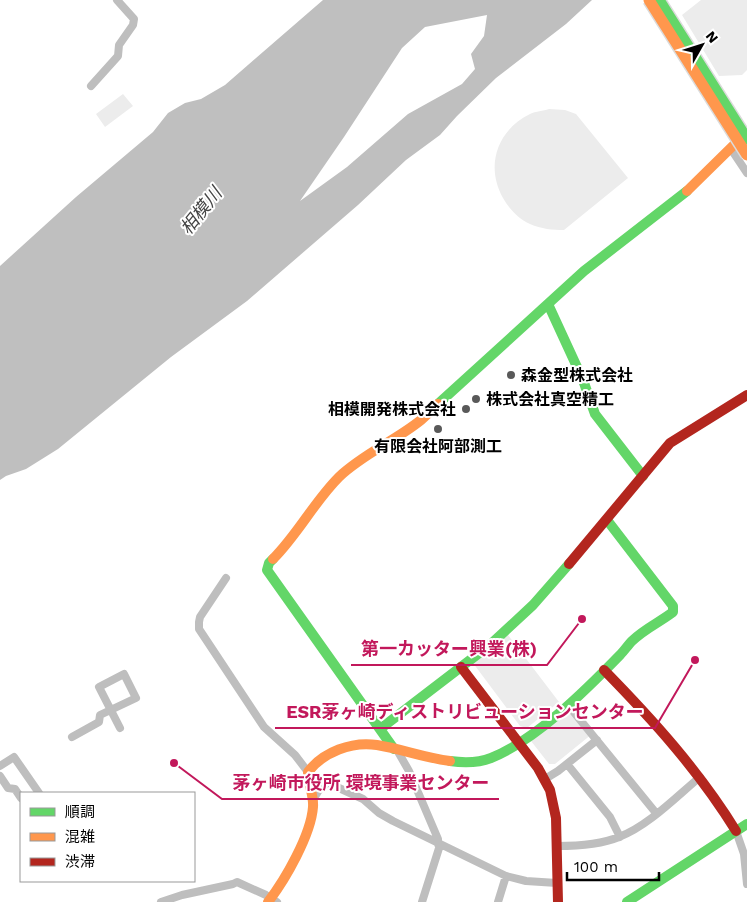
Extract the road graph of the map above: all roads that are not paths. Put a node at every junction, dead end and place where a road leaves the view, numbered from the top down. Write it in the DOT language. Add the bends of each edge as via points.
graph roads {
  1 [pos="117,0"];
  2 [pos="649,0"];
  3 [pos="659,0"];
  4 [pos="91,86"];
  5 [pos="747,132"];
  6 [pos="747,139"];
  7 [pos="731,149"];
  8 [pos="747,155"];
  9 [pos="747,174"];
  10 [pos="548,304"];
  11 [pos="747,394"];
  12 [pos="643,476"];
  13 [pos="607,520"];
  14 [pos="226,578"];
  15 [pos="461,667"];
  16 [pos="604,670"];
  17 [pos="568,705"];
  18 [pos="110,710"];
  19 [pos="120,728"];
  20 [pos="380,729"];
  21 [pos="72,737"];
  22 [pos="597,740"];
  23 [pos="519,742"];
  24 [pos="396,750"];
  25 [pos="567,764"];
  26 [pos="0,766"];
  27 [pos="308,772"];
  28 [pos="0,776"];
  29 [pos="700,777"];
  30 [pos="545,779"];
  31 [pos="38,792"];
  32 [pos="20,796"];
  33 [pos="313,800"];
  34 [pos="656,813"];
  35 [pos="747,824"];
  36 [pos="736,831"];
  37 [pos="620,837"];
  38 [pos="439,845"];
  39 [pos="558,846"];
  40 [pos="506,876"];
  41 [pos="557,884"];
  42 [pos="747,884"];
  43 [pos="188,898"];
  44 [pos="272,901"];
  45 [pos="161,902"];
  46 [pos="422,902"];
  47 [pos="498,902"];
  48 [pos="558,902"];
  49 [pos="626,902"];
  1 -- 4 [label="street" via="134,19 134,25 119,45 118,56"];
  2 -- 8 [label="street, bridge"];
  3 -- 6 [label="street, bridge"];
  5 -- 7 [label="street"];
  7 -- 9 [label="street"];
  7 -- 10 [label="street" via="693,187 626,237"];
  10 -- 12 [label="street" via="595,414"];
  10 -- 20 [label="street" via="421,420 356,462 339,477 267,567"];
  11 -- 12 [label="street" via="670,443"];
  12 -- 13 [label="street"];
  13 -- 15 [label="street" via="533,606"];
  13 -- 16 [label="street" via="674,610 634,639"];
  14 -- 27 [label="street" via="200,617 199,629 254,713"];
  15 -- 20 [label="street"];
  15 -- 23 [label="street"];
  16 -- 17 [label="street"];
  16 -- 29 [label="street" via="656,724"];
  17 -- 22 [label="street"];
  17 -- 23 [label="street"];
  18 -- 18 [label="street" via="136,698 124,674 99,687"];
  18 -- 19 [label="street"];
  18 -- 21 [label="street" via="100,715 99,722"];
  20 -- 24 [label="street"];
  22 -- 25 [label="street"];
  22 -- 34 [label="street"];
  23 -- 24 [label="street" via="490,759 473,762 453,762"];
  23 -- 30 [label="street"];
  24 -- 27 [label="street" via="366,744 330,753 320,758"];
  24 -- 38 [label="street"];
  25 -- 30 [label="street"];
  25 -- 37 [label="street" via="610,818"];
  26 -- 31 [label="street" via="14,757"];
  27 -- 33 [label="street"];
  28 -- 32 [label="street" via="8,788 15,789"];
  29 -- 34 [label="street"];
  29 -- 36 [label="street"];
  30 -- 39 [label="street" via="554,804"];
  33 -- 38 [label="street" via="322,785 328,783 363,799 379,813"];
  33 -- 44 [label="street" via="313,812 306,830"];
  34 -- 37 [label="street"];
  35 -- 36 [label="street"];
  36 -- 42 [label="street" via="744,854"];
  36 -- 49 [label="street"];
  37 -- 39 [label="street" via="592,844"];
  38 -- 40 [label="street"];
  38 -- 46 [label="street"];
  39 -- 41 [label="street"];
  40 -- 41 [label="street"];
  40 -- 47 [label="street"];
  41 -- 48 [label="street"];
  43 -- 44 [label="street" via="238,882"];
  43 -- 45 [label="street"];
}
